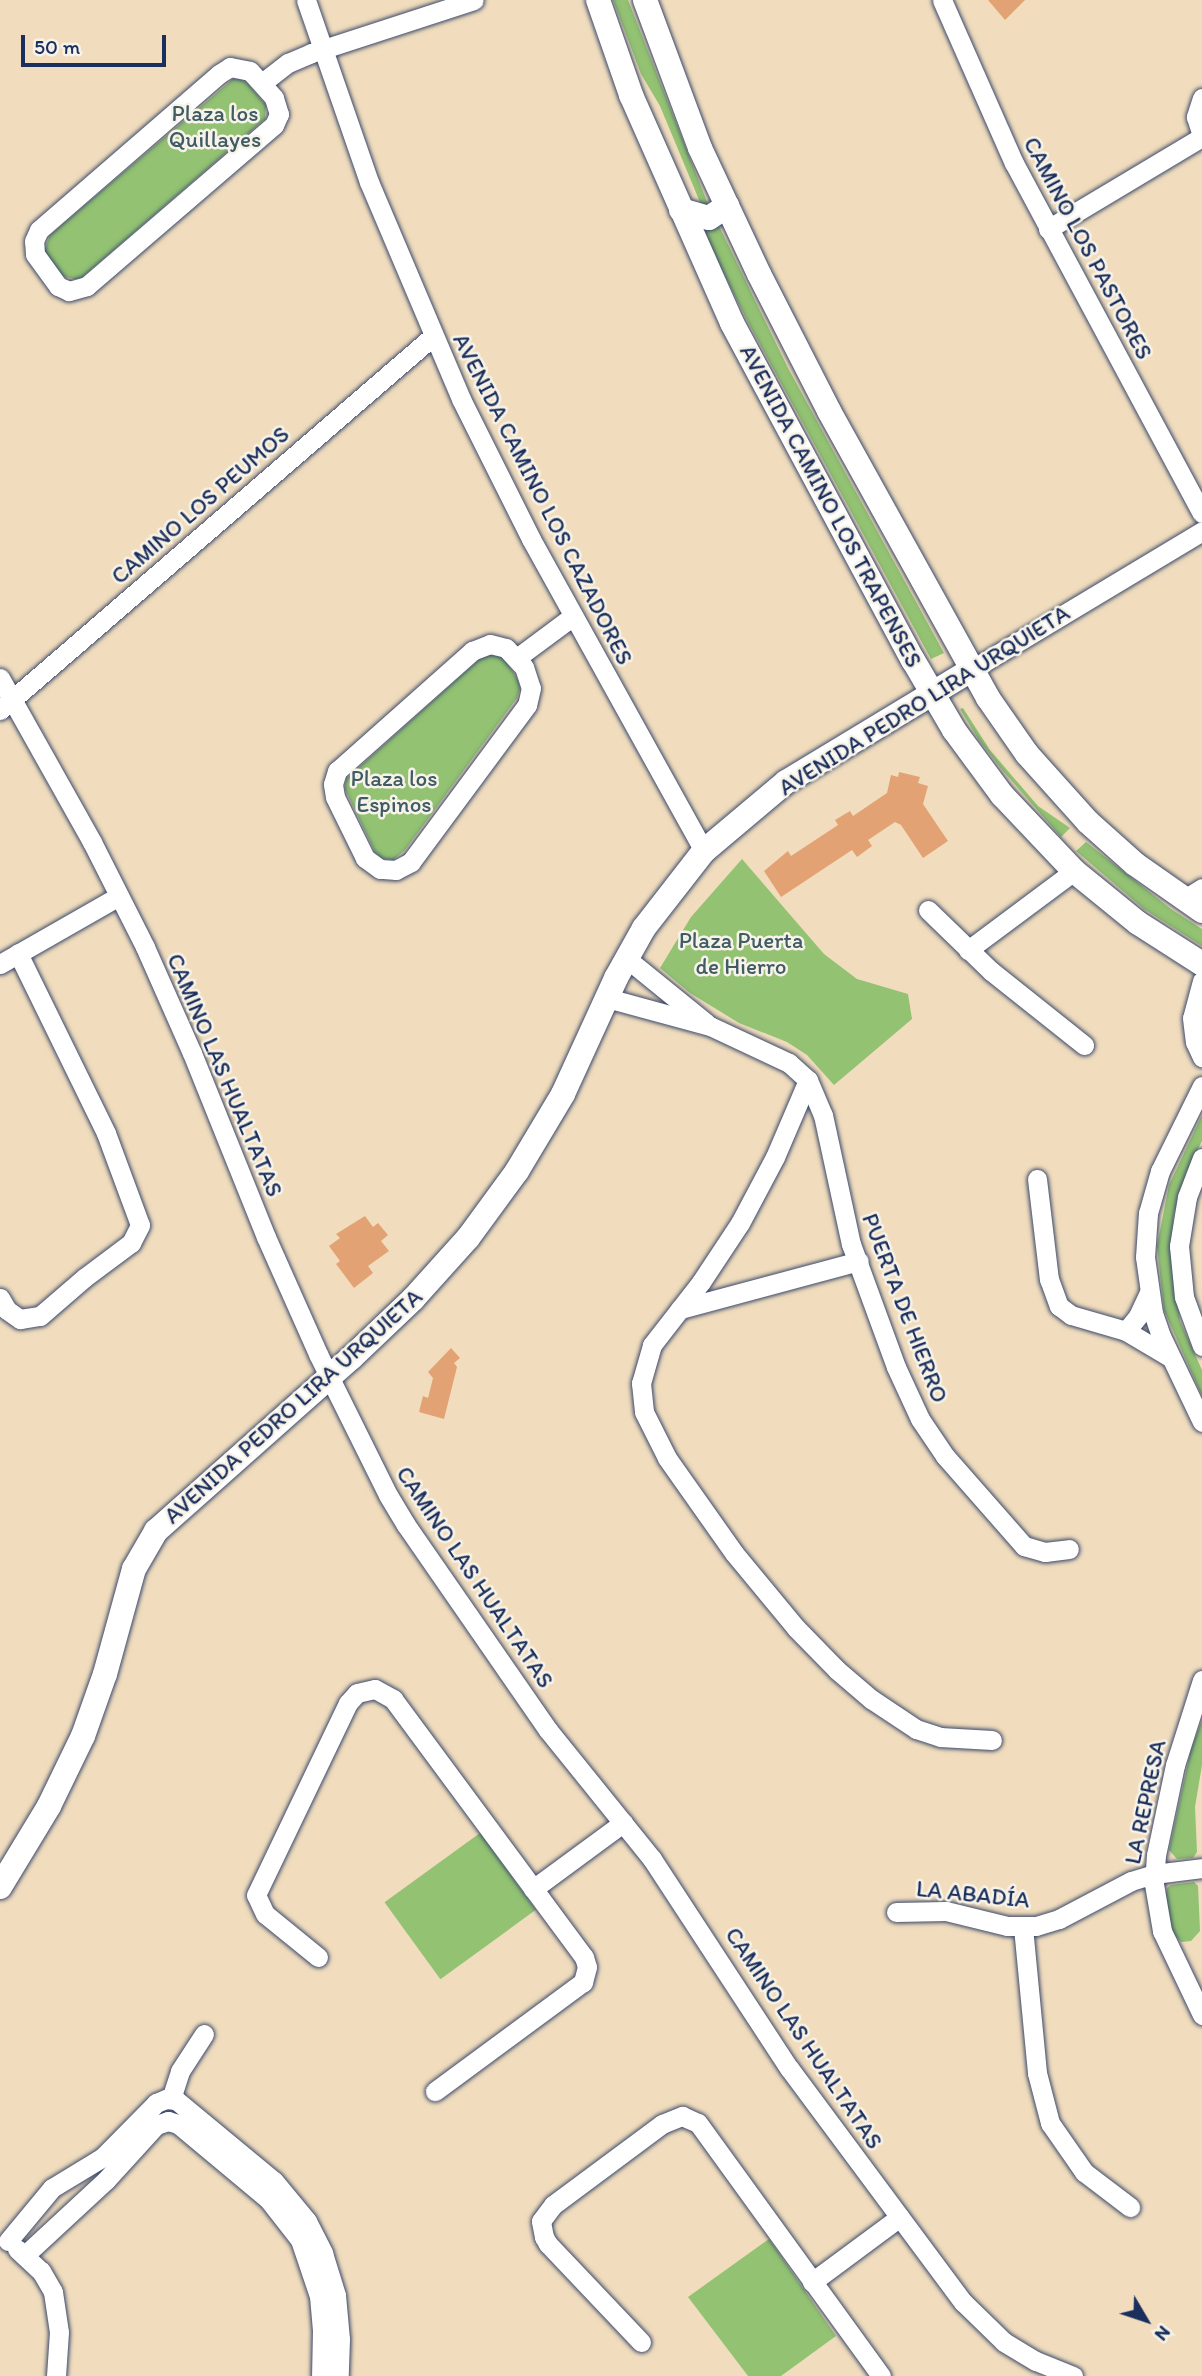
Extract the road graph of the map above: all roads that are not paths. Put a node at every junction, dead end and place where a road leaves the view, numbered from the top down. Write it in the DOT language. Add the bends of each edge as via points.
graph roads {
  1 [pos="306,0"];
  2 [pos="474,0"];
  3 [pos="598,0"];
  4 [pos="645,0"];
  5 [pos="942,0"];
  6 [pos="323,49"];
  7 [pos="262,83"];
  8 [pos="1202,98"];
  9 [pos="1202,136"];
  10 [pos="727,206"];
  11 [pos="681,210"];
  12 [pos="1048,229"];
  13 [pos="432,337"];
  14 [pos="1202,513"];
  15 [pos="1202,531"];
  16 [pos="573,616"];
  17 [pos="518,657"];
  18 [pos="971,670"];
  19 [pos="0,678"];
  20 [pos="931,692"];
  21 [pos="6,705"];
  22 [pos="704,851"];
  23 [pos="1074,870"];
  24 [pos="119,896"];
  25 [pos="1196,900"];
  26 [pos="928,910"];
  27 [pos="968,950"];
  28 [pos="19,953"];
  29 [pos="626,958"];
  30 [pos="0,964"];
  31 [pos="1202,964"];
  32 [pos="1202,981"];
  33 [pos="607,998"];
  34 [pos="710,1026"];
  35 [pos="1084,1045"];
  36 [pos="1202,1057"];
  37 [pos="808,1080"];
  38 [pos="1202,1086"];
  39 [pos="1202,1158"];
  40 [pos="1037,1179"];
  41 [pos="859,1261"];
  42 [pos="1149,1292"];
  43 [pos="0,1298"];
  44 [pos="680,1309"];
  45 [pos="1195,1313"];
  46 [pos="1126,1331"];
  47 [pos="1202,1346"];
  48 [pos="1170,1357"];
  49 [pos="329,1377"];
  50 [pos="1202,1422"];
  51 [pos="1069,1549"];
  52 [pos="1202,1680"];
  53 [pos="992,1740"];
  54 [pos="623,1823"];
  55 [pos="1202,1868"];
  56 [pos="1154,1874"];
  57 [pos="0,1887"];
  58 [pos="533,1889"];
  59 [pos="895,1912"];
  60 [pos="1023,1927"];
  61 [pos="317,1957"];
  62 [pos="1202,2008"];
  63 [pos="204,2034"];
  64 [pos="435,2091"];
  65 [pos="171,2099"];
  66 [pos="1130,2207"];
  67 [pos="900,2217"];
  68 [pos="4,2238"];
  69 [pos="25,2255"];
  70 [pos="812,2282"];
  71 [pos="641,2342"];
  72 [pos="56,2376"];
  73 [pos="321,2376"];
  74 [pos="339,2376"];
  75 [pos="881,2376"];
  76 [pos="1073,2376"];
  1 -- 6 [label="street, AVENIDA CAMINO LOS CAZADORES"];
  2 -- 6 [label="street"];
  3 -- 11 [label="main road, AVENIDA CAMINO LOS TRAPENSES" via="631,95"];
  4 -- 10 [label="main road, AVENIDA CAMINO LOS TRAPENSES"];
  5 -- 12 [label="street, CAMINO LOS PASTORES"];
  6 -- 7 [label="street" via="288,63"];
  6 -- 13 [label="street, AVENIDA CAMINO LOS CAZADORES" via="369,182"];
  7 -- 7 [label="street" via="244,68 224,70 44,226 36,235 35,254 58,286 75,291 87,286 270,129 278,108"];
  8 -- 9 [label="street" via="1196,117"];
  9 -- 12 [label="street"];
  10 -- 11 [label="main road" via="709,218"];
  10 -- 18 [label="main road, AVENIDA CAMINO LOS TRAPENSES" via="792,341"];
  11 -- 20 [label="main road, AVENIDA CAMINO LOS TRAPENSES" via="753,365"];
  12 -- 14 [label="street, CAMINO LOS PASTORES"];
  13 -- 16 [label="street, AVENIDA CAMINO LOS CAZADORES"];
  13 -- 21 [label="street, CAMINO LOS PEUMOS"];
  15 -- 18 [label="street, AVENIDA PEDRO LIRA URQUIETA"];
  16 -- 17 [label="street"];
  16 -- 22 [label="street, AVENIDA CAMINO LOS CAZADORES"];
  17 -- 17 [label="street" via="500,645 472,651 337,771 335,797 372,864 388,870 411,862 522,712 531,688"];
  18 -- 20 [label="main road, AVENIDA PEDRO LIRA URQUIETA"];
  18 -- 25 [label="main road, AVENIDA CAMINO LOS TRAPENSES" via="1007,728 1060,793 1119,851"];
  19 -- 21 [label="street, CAMINO LAS HUALTATAS"];
  20 -- 22 [label="main road, AVENIDA PEDRO LIRA URQUIETA" via="786,782"];
  20 -- 23 [label="main road, AVENIDA CAMINO LOS TRAPENSES" via="1002,795"];
  21 -- 24 [label="street, CAMINO LAS HUALTATAS"];
  22 -- 29 [label="main road, AVENIDA PEDRO LIRA URQUIETA" via="664,898"];
  23 -- 27 [label="street"];
  23 -- 31 [label="main road, AVENIDA CAMINO LOS TRAPENSES" via="1138,923"];
  24 -- 28 [label="street"];
  24 -- 49 [label="street, CAMINO LAS HUALTATAS" via="192,1053"];
  26 -- 27 [label="street"];
  27 -- 35 [label="street"];
  28 -- 30 [label="street"];
  28 -- 43 [label="street" via="106,1133 140,1225 131,1243 40,1316 20,1319"];
  29 -- 33 [label="main road, AVENIDA PEDRO LIRA URQUIETA"];
  29 -- 34 [label="street, PUERTA DE HIERRO"];
  32 -- 36 [label="street" via="1192,1018"];
  33 -- 34 [label="street, PUERTA DE HIERRO"];
  33 -- 49 [label="main road, AVENIDA PEDRO LIRA URQUIETA" via="563,1094 495,1203 421,1290"];
  34 -- 37 [label="street, PUERTA DE HIERRO" via="789,1063"];
  37 -- 41 [label="street, PUERTA DE HIERRO" via="823,1115 846,1226"];
  37 -- 44 [label="street" via="740,1223"];
  38 -- 42 [label="street" via="1166,1154 1153,1192 1146,1234"];
  39 -- 45 [label="street" via="1181,1227 1182,1283"];
  40 -- 46 [label="street" via="1049,1279 1056,1301 1071,1315"];
  41 -- 44 [label="street"];
  41 -- 51 [label="street, PUERTA DE HIERRO" via="904,1386 936,1444 1024,1546 1045,1552"];
  42 -- 46 [label="street"];
  42 -- 48 [label="street"];
  44 -- 53 [label="street" via="647,1357 641,1398 650,1429 704,1512 796,1628 871,1699 925,1732 955,1740"];
  45 -- 47 [label="street"];
  46 -- 48 [label="street"];
  48 -- 50 [label="street"];
  49 -- 54 [label="street, CAMINO LAS HUALTATAS" via="406,1525 548,1730"];
  49 -- 57 [label="main road, AVENIDA PEDRO LIRA URQUIETA" via="177,1510 148,1542 131,1576 83,1735 49,1806"];
  52 -- 56 [label="street, LA REPRESA" via="1175,1765"];
  54 -- 58 [label="street"];
  54 -- 67 [label="street, CAMINO LAS HUALTATAS" via="679,1897 775,2047"];
  55 -- 56 [label="street, LA ABADÍA"];
  56 -- 60 [label="street, LA ABADÍA" via="1115,1888 1059,1919"];
  56 -- 62 [label="street, LA REPRESA" via="1162,1931"];
  58 -- 61 [label="street" via="393,1699 382,1690 362,1690 348,1703 256,1895 265,1914"];
  58 -- 64 [label="street" via="584,1957 586,1977"];
  59 -- 60 [label="street, LA ABADÍA" via="946,1912"];
  60 -- 66 [label="street" via="1037,2073 1050,2123 1084,2172"];
  63 -- 65 [label="street" via="180,2071"];
  65 -- 68 [label="street" via="156,2103 89,2168 52,2188"];
  65 -- 74 [label="street" via="187,2106 274,2181 307,2221 336,2295"];
  67 -- 70 [label="street"];
  67 -- 76 [label="street, CAMINO LAS HUALTATAS" via="962,2302 989,2330 1028,2356"];
  68 -- 69 [label="street"];
  69 -- 72 [label="street" via="47,2280 56,2304"];
  69 -- 73 [label="street" via="156,2126 168,2121 178,2124 268,2199 300,2241 319,2296"];
  70 -- 71 [label="street" via="698,2123 689,2117 675,2117 553,2204 541,2221 548,2244"];
  70 -- 75 [label="street"];
}
